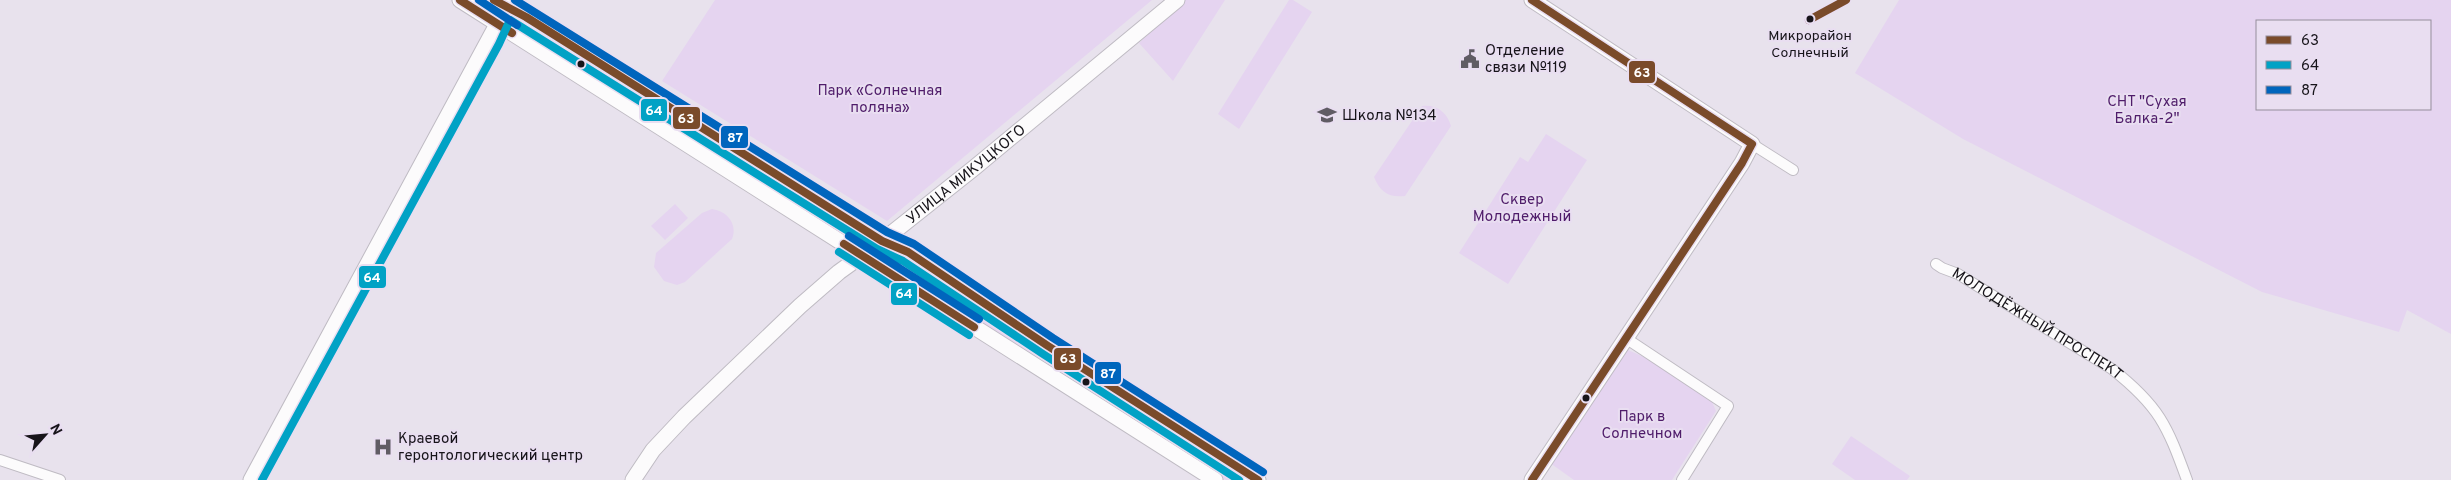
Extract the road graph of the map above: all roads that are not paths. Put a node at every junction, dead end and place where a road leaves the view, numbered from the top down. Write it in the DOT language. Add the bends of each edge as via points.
graph roads {
  1 [pos="460,0"];
  2 [pos="1177,0"];
  3 [pos="1532,0"];
  4 [pos="502,2"];
  5 [pos="498,24"];
  6 [pos="1752,144"];
  7 [pos="1793,170"];
  8 [pos="882,241"];
  9 [pos="863,256"];
  10 [pos="1936,264"];
  11 [pos="1627,339"];
  12 [pos="1140,405"];
  13 [pos="1127,423"];
  14 [pos="0,460"];
  15 [pos="60,480"];
  16 [pos="251,480"];
  17 [pos="633,480"];
  18 [pos="1215,480"];
  19 [pos="1258,480"];
  20 [pos="1532,480"];
  21 [pos="1682,480"];
  22 [pos="2187,480"];
  1 -- 5 [label="main road"];
  2 -- 8 [label="main road, УЛИЦА МИКУЦКОГО"];
  3 -- 6 [label="main road"];
  4 -- 5 [label="main road"];
  4 -- 8 [label="main road"];
  5 -- 9 [label="main road"];
  5 -- 16 [label="main road"];
  6 -- 7 [label="street"];
  6 -- 11 [label="main road"];
  8 -- 9 [label="main road, УЛИЦА МИКУЦКОГО"];
  8 -- 12 [label="main road" via="908,252"];
  9 -- 13 [label="main road"];
  9 -- 17 [label="main road, УЛИЦА МИКУЦКОГО" via="800,306 684,417 653,450"];
  10 -- 22 [label="street, МОЛОДЁЖНЫЙ ПРОСПЕКТ" via="1958,274 2112,369 2135,388 2161,418"];
  11 -- 20 [label="main road"];
  11 -- 21 [label="street" via="1728,406"];
  12 -- 13 [label="main road"];
  12 -- 19 [label="main road"];
  13 -- 18 [label="main road"];
  14 -- 15 [label="street"];
}
